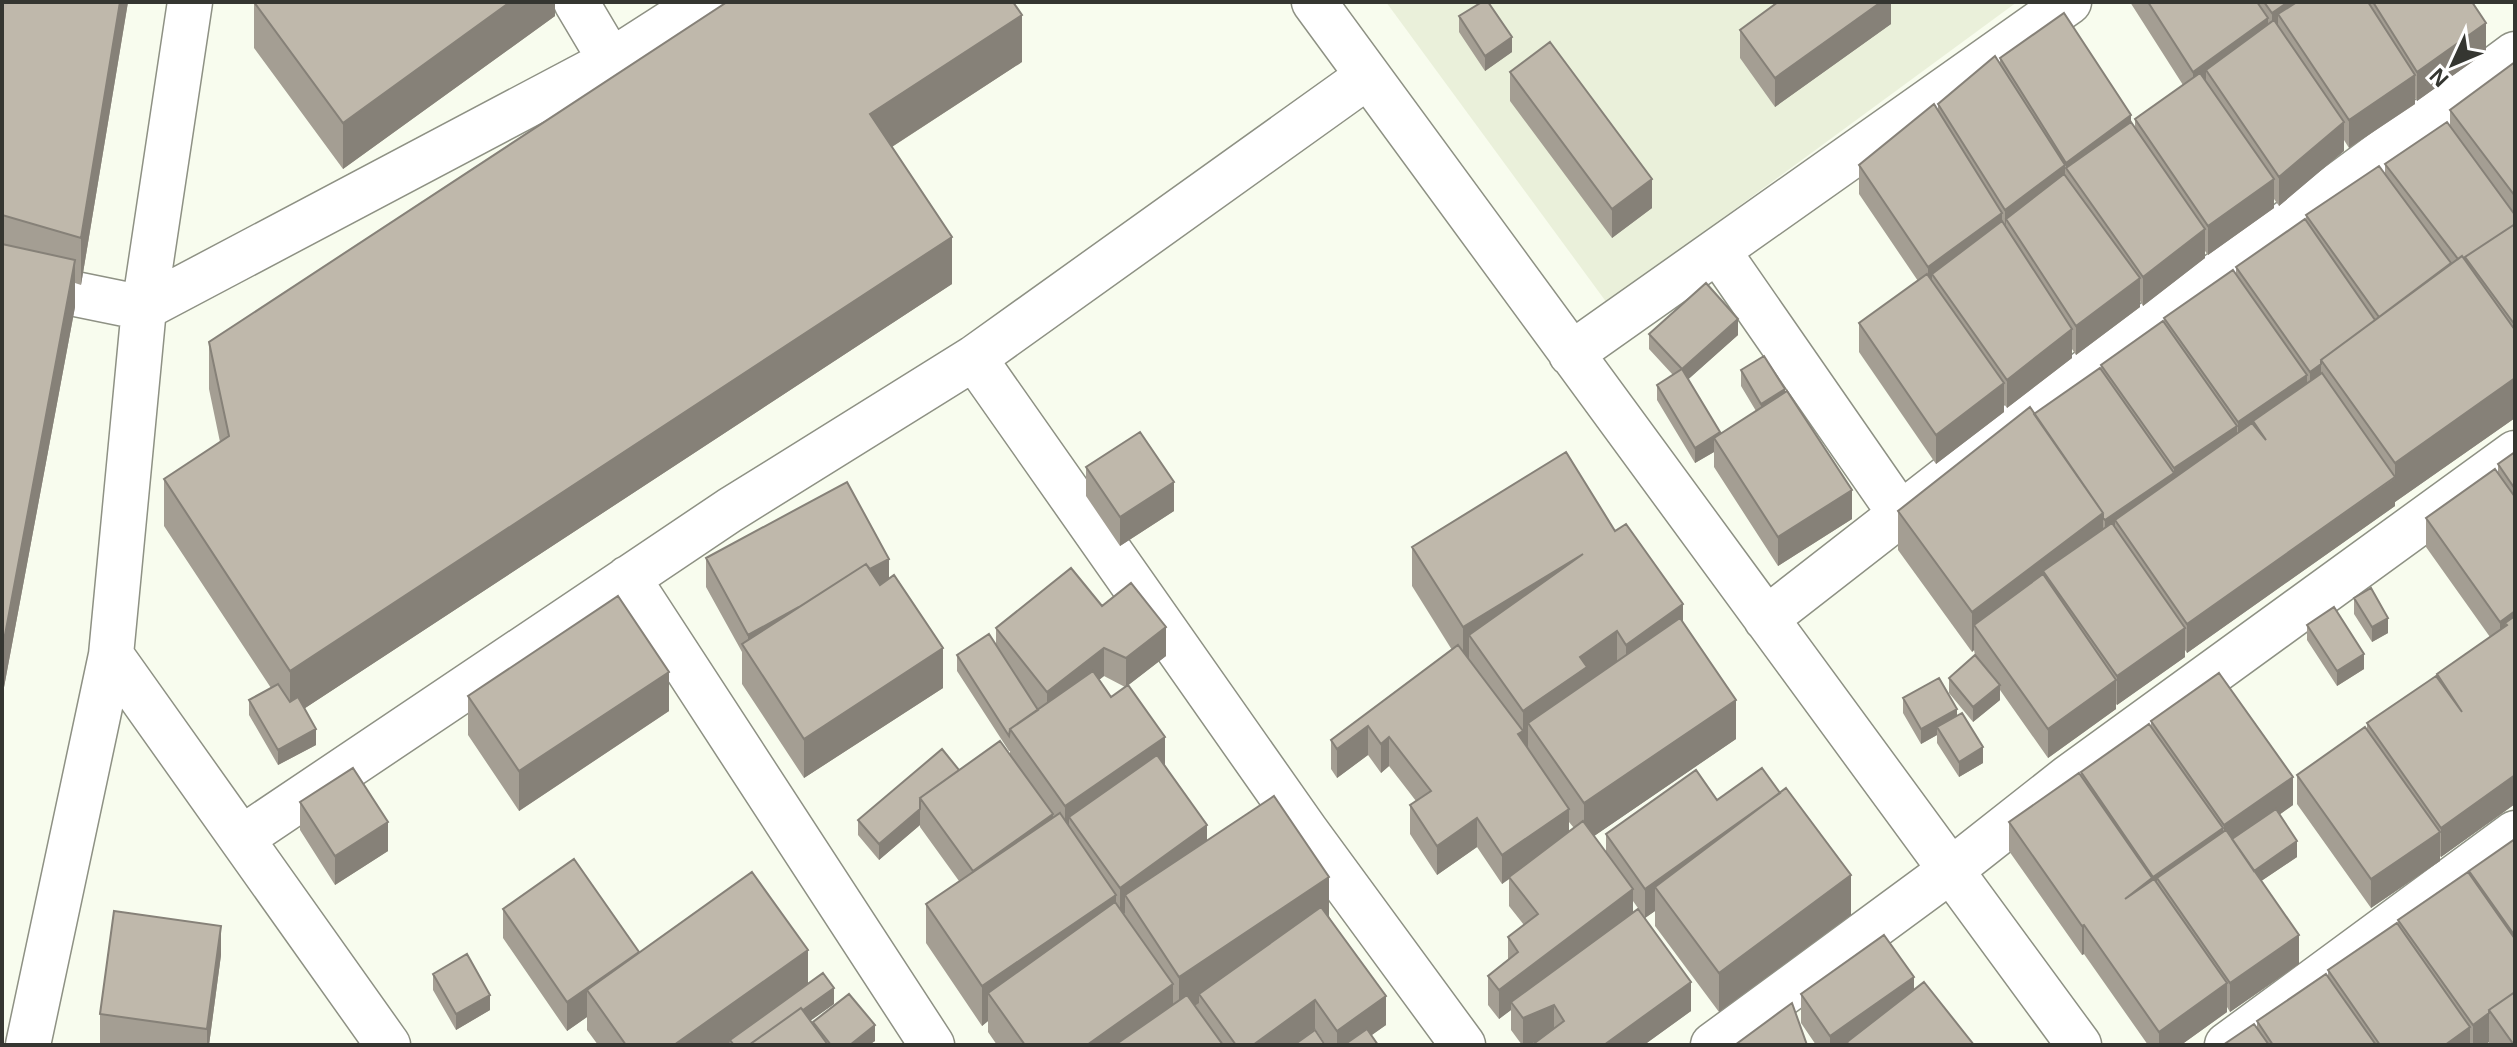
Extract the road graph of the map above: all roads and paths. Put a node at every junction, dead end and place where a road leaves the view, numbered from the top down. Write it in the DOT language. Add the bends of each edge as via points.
graph roads {
  1 [pos="190,2"];
  2 [pos="576,2"];
  3 [pos="703,2"];
  4 [pos="1314,2"];
  5 [pos="2069,2"];
  6 [pos="2515,54"];
  7 [pos="611,61"];
  8 [pos="1368,76"];
  9 [pos="1718,251"];
  10 [pos="2,279"];
  11 [pos="144,308"];
  12 [pos="1571,354"];
  13 [pos="974,358"];
  14 [pos="2515,453"];
  15 [pos="1901,515"];
  16 [pos="628,578"];
  17 [pos="1766,619"];
  18 [pos="111,655"];
  19 [pos="2515,833"];
  20 [pos="242,838"];
  21 [pos="1951,870"];
  22 [pos="381,1041"];
  23 [pos="2,1042"];
  24 [pos="17,1045"];
  25 [pos="28,1045"];
  26 [pos="932,1045"];
  27 [pos="1463,1045"];
  28 [pos="1713,1045"];
  29 [pos="2079,1045"];
  30 [pos="2227,1045"];
  1 -- 11 [label="street"];
  2 -- 7 [label="street"];
  3 -- 7 [label="street"];
  4 -- 8 [label="street"];
  5 -- 9 [label="street"];
  6 -- 15 [label="street"];
  7 -- 11 [label="street"];
  8 -- 12 [label="street"];
  8 -- 13 [label="street"];
  9 -- 12 [label="street"];
  9 -- 15 [label="street"];
  10 -- 11 [label="street"];
  11 -- 18 [label="street"];
  12 -- 17 [label="street"];
  13 -- 16 [label="street"];
  13 -- 27 [label="street"];
  14 -- 21 [label="street" via="2069,777"];
  15 -- 17 [label="street"];
  16 -- 20 [label="street"];
  16 -- 26 [label="street"];
  17 -- 21 [label="street"];
  18 -- 20 [label="street"];
  18 -- 25 [label="street"];
  19 -- 30 [label="street"];
  20 -- 22 [label="street"];
  21 -- 28 [label="street"];
  21 -- 29 [label="street"];
  23 -- 24 [label="street"];
}
